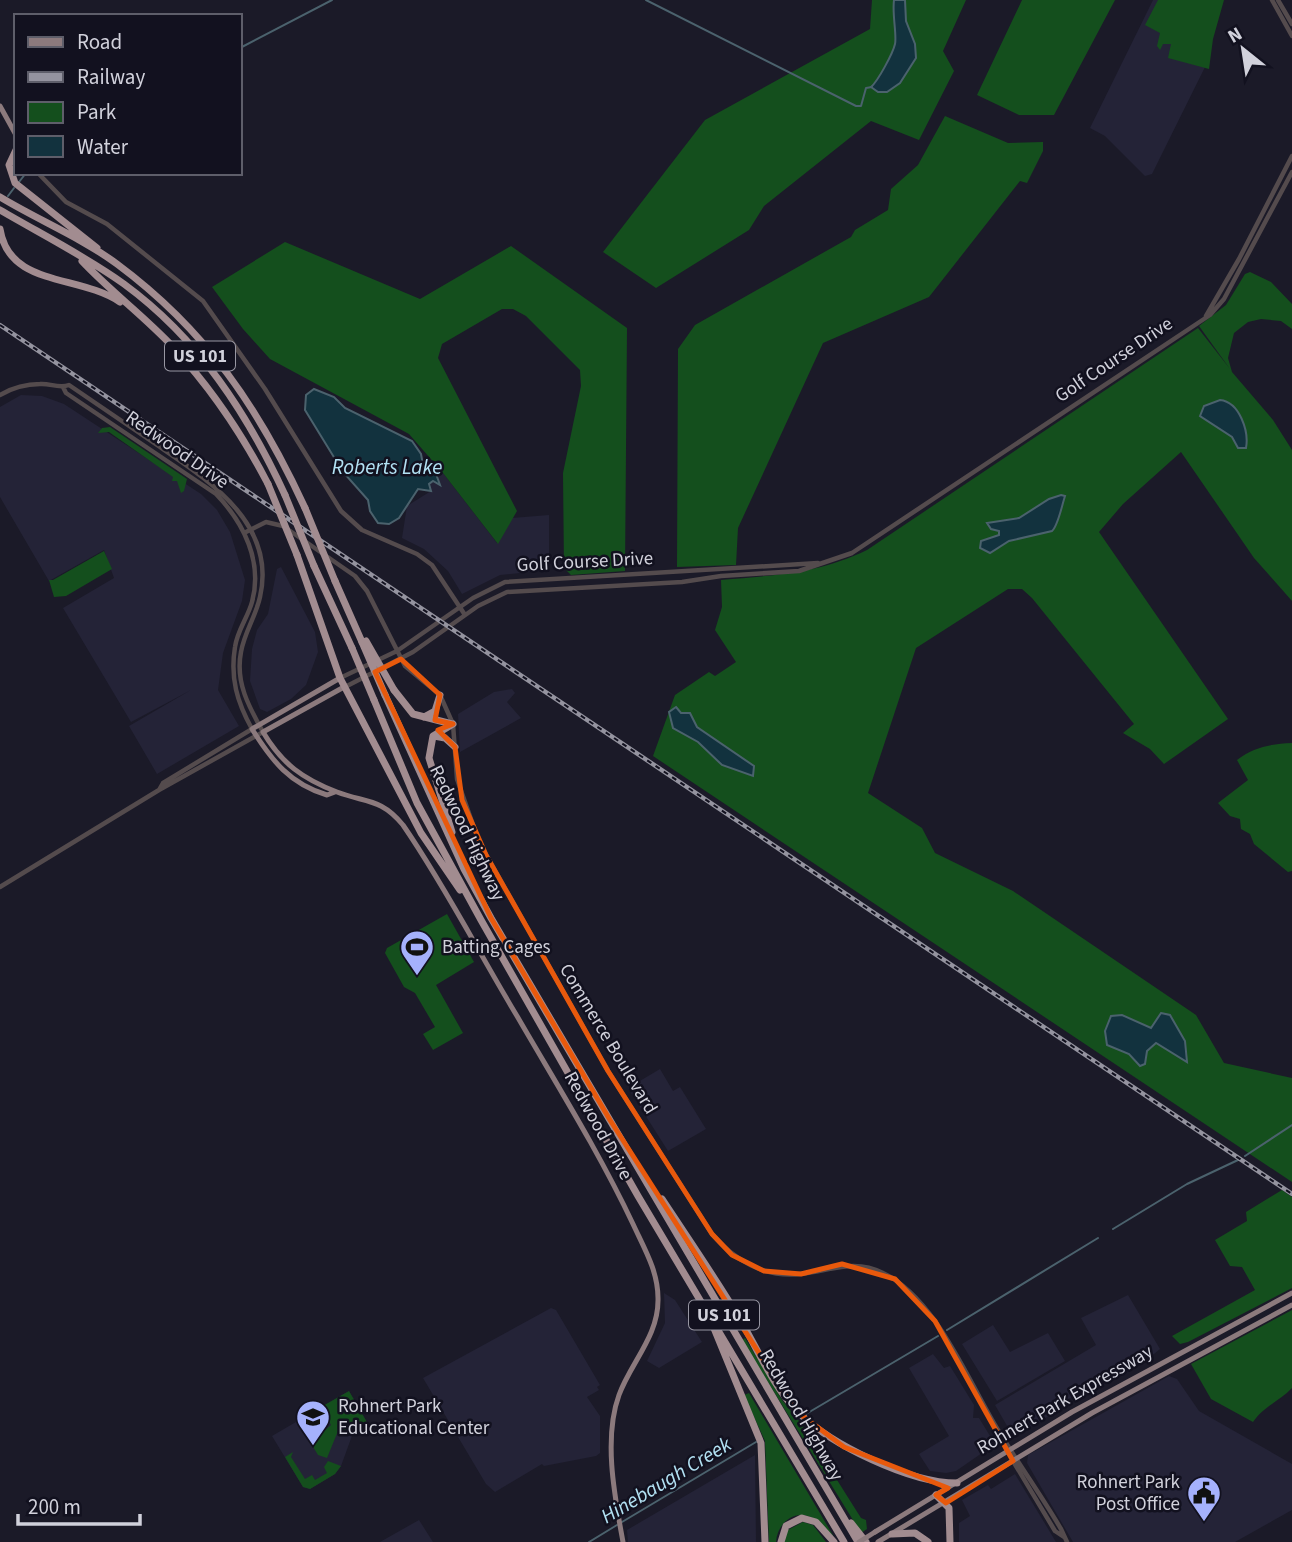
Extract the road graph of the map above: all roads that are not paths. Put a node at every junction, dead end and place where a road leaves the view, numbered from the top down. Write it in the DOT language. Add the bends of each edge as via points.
graph roads {
  1 [pos="1272,0"];
  2 [pos="1278,0"];
  3 [pos="1292,24"];
  4 [pos="1292,36"];
  5 [pos="0,107"];
  6 [pos="14,132"];
  7 [pos="14,154"];
  8 [pos="1292,156"];
  9 [pos="1292,172"];
  10 [pos="40,175"];
  11 [pos="0,197"];
  12 [pos="0,209"];
  13 [pos="0,229"];
  14 [pos="74,253"];
  15 [pos="117,264"];
  16 [pos="136,314"];
  17 [pos="1205,316"];
  18 [pos="63,387"];
  19 [pos="0,395"];
  20 [pos="251,529"];
  21 [pos="244,533"];
  22 [pos="826,562"];
  23 [pos="263,571"];
  24 [pos="256,572"];
  25 [pos="460,608"];
  26 [pos="465,615"];
  27 [pos="246,618"];
  28 [pos="253,621"];
  29 [pos="364,642"];
  30 [pos="397,651"];
  31 [pos="401,659"];
  32 [pos="233,669"];
  33 [pos="240,669"];
  34 [pos="340,678"];
  35 [pos="344,687"];
  36 [pos="440,695"];
  37 [pos="423,717"];
  38 [pos="453,724"];
  39 [pos="259,725"];
  40 [pos="252,729"];
  41 [pos="263,732"];
  42 [pos="256,736"];
  43 [pos="433,736"];
  44 [pos="455,747"];
  45 [pos="159,790"];
  46 [pos="335,792"];
  47 [pos="464,869"];
  48 [pos="0,887"];
  49 [pos="481,920"];
  50 [pos="610,1120"];
  51 [pos="1292,1293"];
  52 [pos="1292,1305"];
  53 [pos="709,1314"];
  54 [pos="1010,1449"];
  55 [pos="1016,1460"];
  56 [pos="957,1483"];
  57 [pos="825,1486"];
  58 [pos="936,1495"];
  59 [pos="946,1503"];
  60 [pos="892,1534"];
  61 [pos="1065,1540"];
  62 [pos="879,1541"];
  63 [pos="623,1542"];
  64 [pos="765,1542"];
  65 [pos="781,1542"];
  66 [pos="834,1542"];
  67 [pos="844,1542"];
  68 [pos="858,1542"];
  69 [pos="866,1542"];
  70 [pos="928,1542"];
  71 [pos="950,1542"];
  1 -- 4 [label="street"];
  2 -- 3 [label="street"];
  5 -- 6 [label="main road"];
  7 -- 15 [label="highway" via="9,165 11,178 22,190"];
  8 -- 17 [label="street, Golf Course Drive"];
  9 -- 17 [label="street, Golf Course Drive" via="1224,299"];
  10 -- 25 [label="street" via="66,202 107,224 203,301 341,511 362,530 432,565"];
  11 -- 15 [label="highway, Redwood Highway / US 101"];
  12 -- 14 [label="highway, Redwood Highway / US 101"];
  13 -- 16 [label="highway" via="10,256 22,267 97,290"];
  14 -- 16 [label="highway"];
  14 -- 49 [label="highway, Redwood Highway / US 101, bridge" via="138,295 189,342 244,415 285,495 417,803"];
  15 -- 29 [label="highway, Redwood Highway / US 101, bridge" via="194,333 229,373 268,432"];
  16 -- 34 [label="highway, bridge" via="171,344 204,382 249,446 297,555"];
  17 -- 22 [label="street, Golf Course Drive" via="866,545"];
  18 -- 19 [label="street, Redwood Drive" via="41,383"];
  18 -- 20 [label="street, Redwood Drive" via="69,385 219,488"];
  18 -- 21 [label="street, Redwood Drive" via="216,494"];
  20 -- 21 [label="street, Commerce Boulevard"];
  20 -- 23 [label="street, Redwood Drive"];
  20 -- 30 [label="street, Commerce Boulevard" via="265,522 283,526 355,576"];
  21 -- 24 [label="street, Redwood Drive"];
  22 -- 25 [label="street, Golf Course Drive" via="520,580 487,589"];
  22 -- 26 [label="street, Golf Course Drive" via="799,571 507,592"];
  23 -- 24 [label="street"];
  23 -- 28 [label="street, Redwood Drive"];
  24 -- 27 [label="street, Redwood Drive"];
  25 -- 26 [label="street"];
  25 -- 30 [label="street, Golf Course Drive"];
  26 -- 31 [label="street, Golf Course Drive"];
  27 -- 28 [label="street"];
  27 -- 32 [label="street, Redwood Drive" via="235,643"];
  28 -- 33 [label="street, Redwood Drive" via="241,651"];
  29 -- 37 [label="highway, bridge" via="406,709"];
  29 -- 47 [label="highway, Redwood Highway / US 101, bridge"];
  30 -- 31 [label="street, Commerce Boulevard"];
  30 -- 34 [label="street, Golf Course Drive"];
  31 -- 35 [label="street, Golf Course Drive"];
  31 -- 36 [label="street, Commerce Boulevard" via="409,672"];
  32 -- 33 [label="street"];
  32 -- 40 [label="street, Redwood Drive" via="236,694"];
  33 -- 39 [label="street, Redwood Drive" via="245,700"];
  34 -- 35 [label="highway"];
  34 -- 39 [label="main road, Golf Course Drive"];
  35 -- 41 [label="main road, Golf Course Drive"];
  35 -- 49 [label="highway" via="421,833"];
  36 -- 37 [label="highway" via="435,711"];
  36 -- 38 [label="street, Commerce Boulevard"];
  37 -- 38 [label="highway"];
  38 -- 43 [label="highway"];
  38 -- 44 [label="street, Commerce Boulevard"];
  39 -- 40 [label="main road, Golf Course Drive"];
  39 -- 41 [label="street, Redwood Drive"];
  40 -- 42 [label="main road, Redwood Drive"];
  40 -- 45 [label="street" via="163,783"];
  41 -- 42 [label="street"];
  41 -- 46 [label="main road, Redwood Drive" via="291,769"];
  42 -- 45 [label="street"];
  42 -- 46 [label="main road, Redwood Drive" via="291,779 327,794"];
  43 -- 44 [label="highway" via="445,738"];
  43 -- 47 [label="highway" via="429,758"];
  44 -- 54 [label="street, Commerce Boulevard" via="457,779 479,842 608,1071 712,1234 732,1255 764,1271 801,1274 842,1265 881,1271 914,1294 940,1329"];
  45 -- 48 [label="street"];
  46 -- 63 [label="main road, Redwood Drive" via="383,806 419,848 576,1115 654,1268 657,1317 620,1394 613,1420"];
  47 -- 50 [label="highway, Redwood Highway / US 101"];
  49 -- 53 [label="highway, Redwood Highway / US 101"];
  50 -- 56 [label="highway" via="796,1410 844,1447 929,1480"];
  50 -- 57 [label="highway, Redwood Highway / US 101"];
  51 -- 54 [label="main road, Rohnert Park Expressway"];
  52 -- 55 [label="main road, Rohnert Park Expressway" via="1092,1413"];
  53 -- 64 [label="highway" via="713,1334 761,1443"];
  53 -- 67 [label="highway, Redwood Highway / US 101"];
  54 -- 55 [label="street, Commerce Boulevard"];
  54 -- 56 [label="main road, Rohnert Park Expressway"];
  55 -- 59 [label="main road, Rohnert Park Expressway"];
  55 -- 61 [label="street, Commerce Boulevard" via="1055,1531"];
  56 -- 58 [label="main road, Rohnert Park Expressway"];
  57 -- 68 [label="highway, Redwood Highway / US 101"];
  57 -- 69 [label="highway"];
  58 -- 59 [label="highway"];
  58 -- 68 [label="main road, Rohnert Park Expressway, bridge"];
  59 -- 60 [label="main road, Rohnert Park Expressway"];
  59 -- 71 [label="highway"];
  60 -- 62 [label="main road, Rohnert Park Expressway"];
  60 -- 70 [label="highway" via="915,1533"];
  65 -- 66 [label="highway" via="786,1526 802,1518 816,1522"];
}
